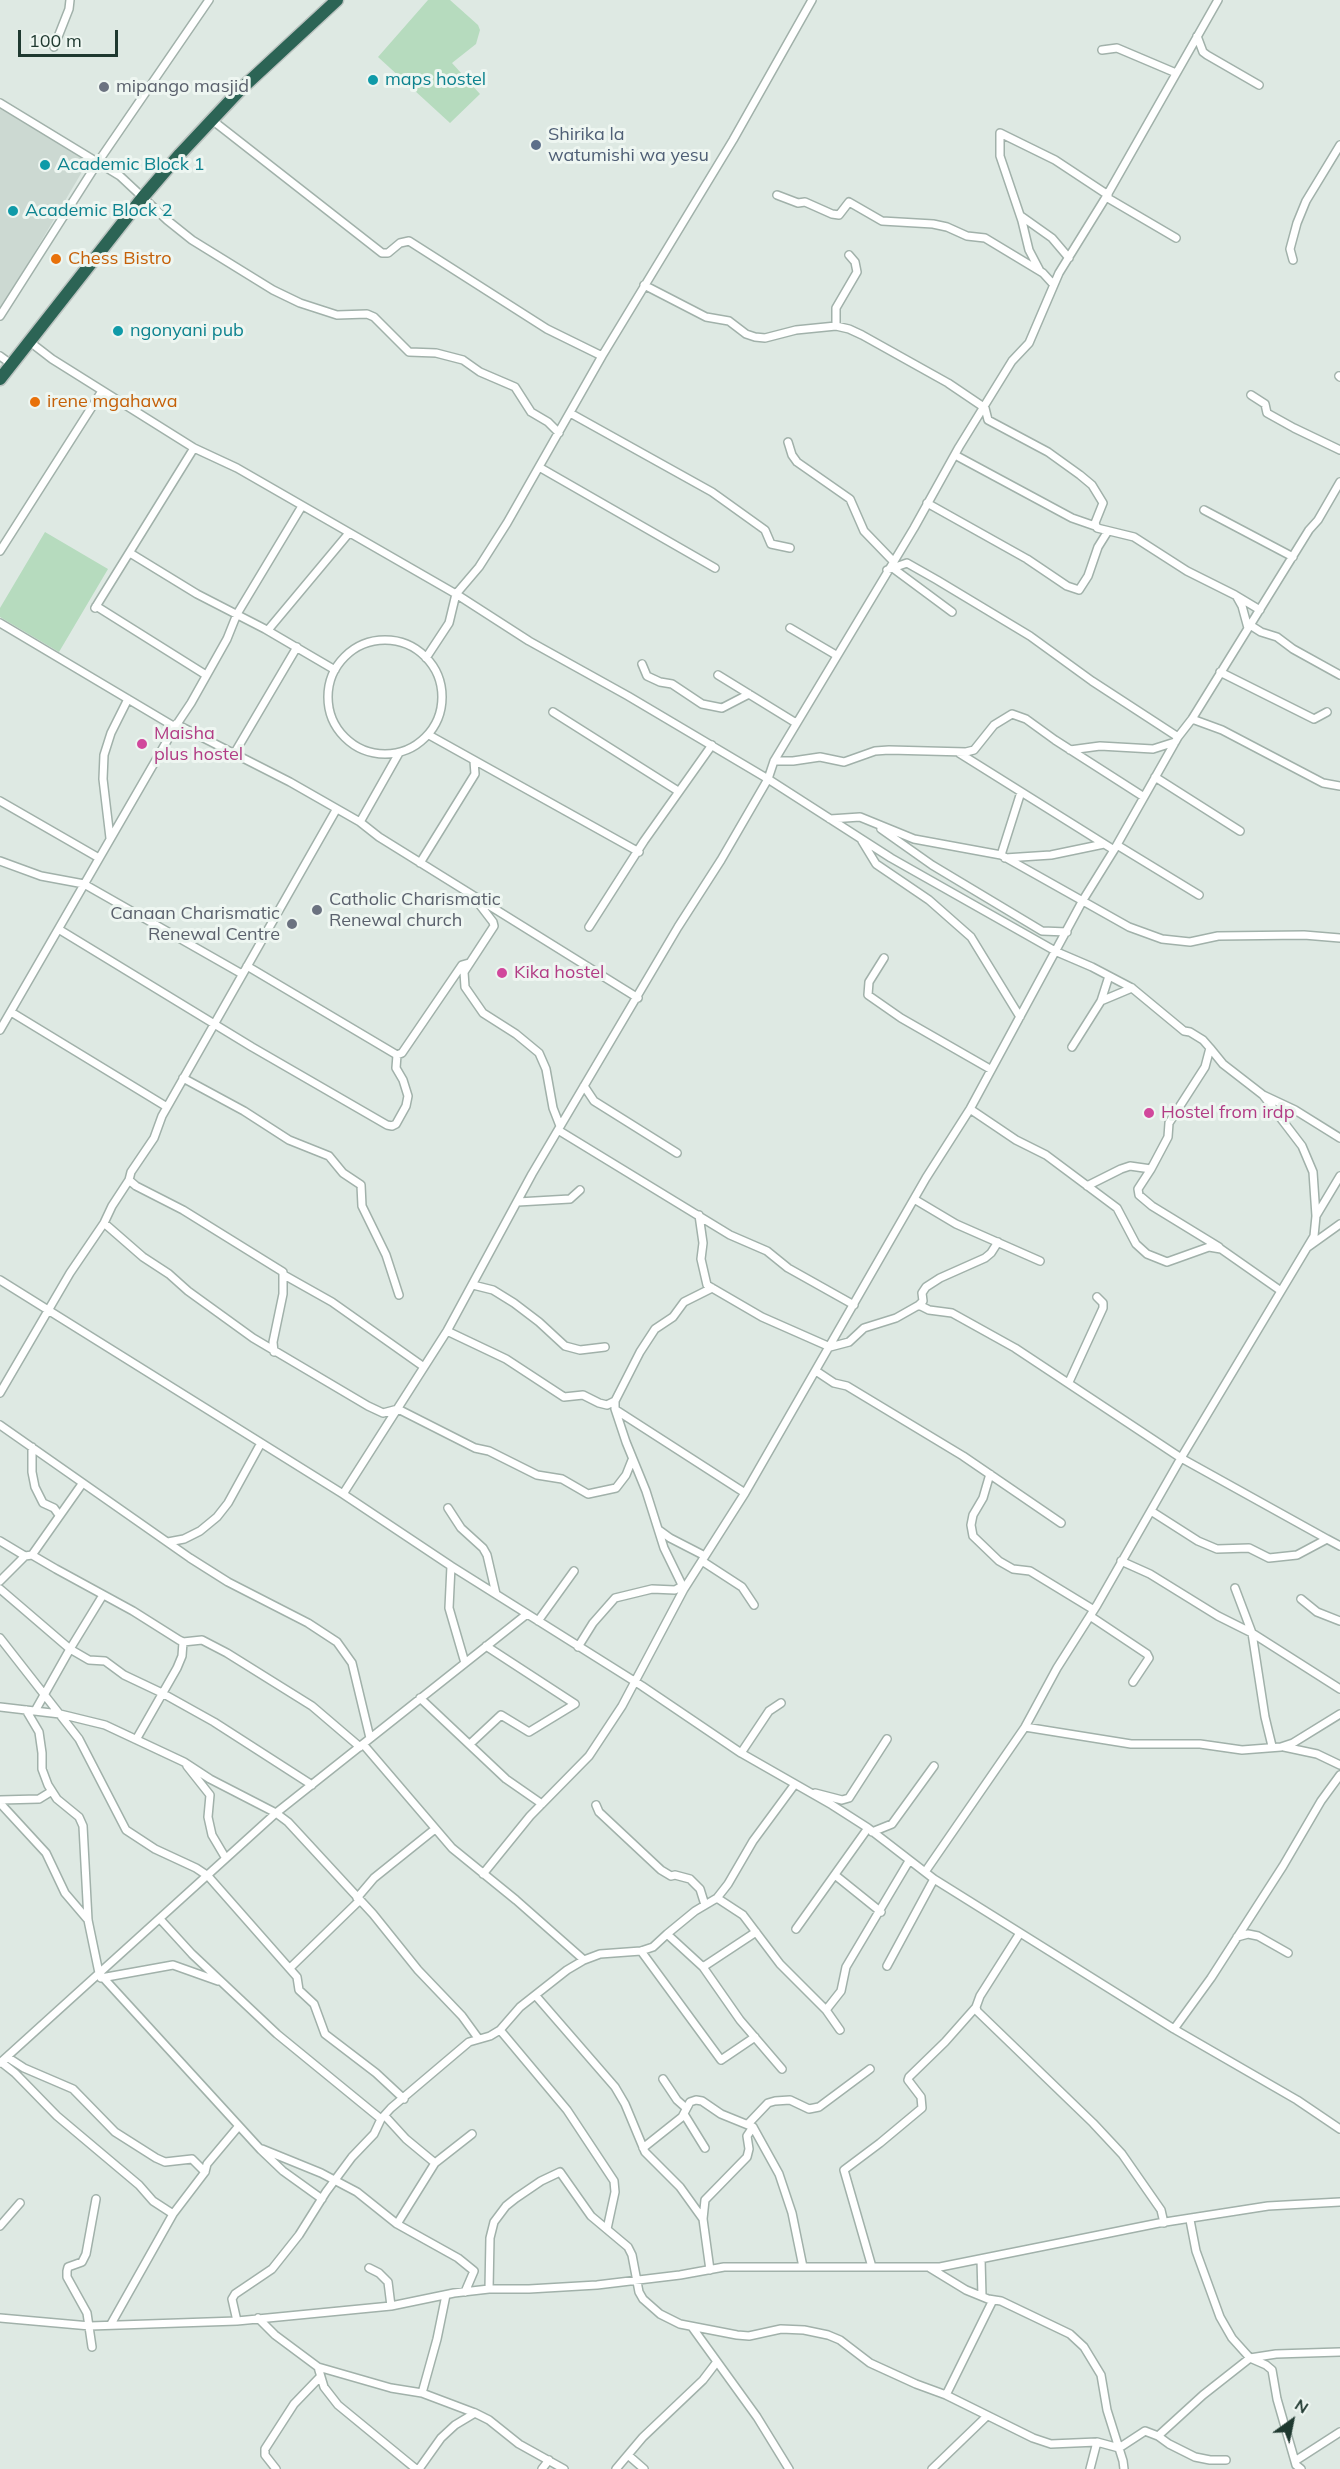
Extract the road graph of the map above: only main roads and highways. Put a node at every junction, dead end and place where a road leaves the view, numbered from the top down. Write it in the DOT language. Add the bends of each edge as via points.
graph roads {
  1 [pos="337,0"];
  2 [pos="0,380"];
  1 -- 2 [label="highway" via="241,89 143,197"];
}
